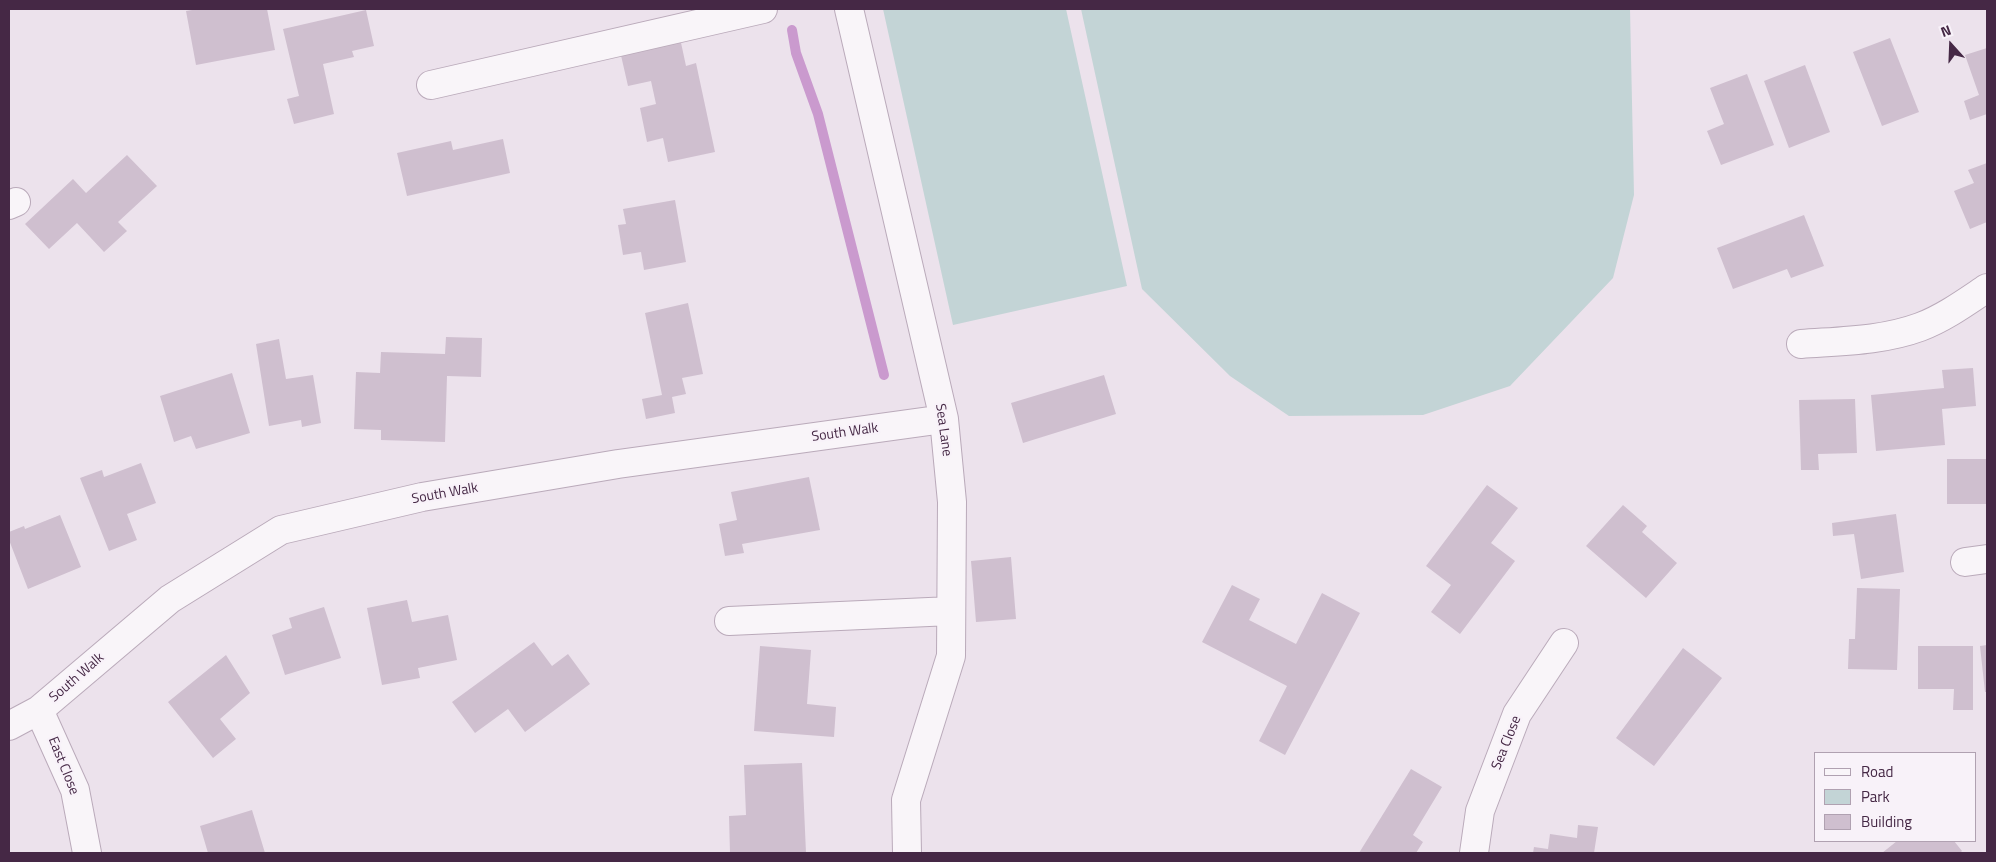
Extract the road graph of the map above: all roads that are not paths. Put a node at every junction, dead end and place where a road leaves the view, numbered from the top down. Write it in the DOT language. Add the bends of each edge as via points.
graph roads {
  1 [pos="763,9"];
  2 [pos="849,9"];
  3 [pos="431,85"];
  4 [pos="1987,288"];
  5 [pos="1801,344"];
  6 [pos="944,419"];
  7 [pos="951,611"];
  8 [pos="728,621"];
  9 [pos="1564,643"];
  10 [pos="40,710"];
  11 [pos="9,726"];
  12 [pos="88,853"];
  13 [pos="907,853"];
  14 [pos="1474,853"];
  1 -- 3 [label="street"];
  2 -- 6 [label="street, Sea Lane"];
  4 -- 5 [label="street" via="1920,327 1873,339"];
  6 -- 7 [label="street, Sea Lane" via="952,502"];
  6 -- 10 [label="street, South Walk" via="618,464 422,498 281,530 170,599"];
  7 -- 8 [label="street"];
  7 -- 13 [label="street, Sea Lane" via="951,656 906,800"];
  9 -- 14 [label="street, Sea Close" via="1517,714 1480,811"];
  10 -- 11 [label="street, South Walk"];
  10 -- 12 [label="street, East Close" via="75,790"];
}
